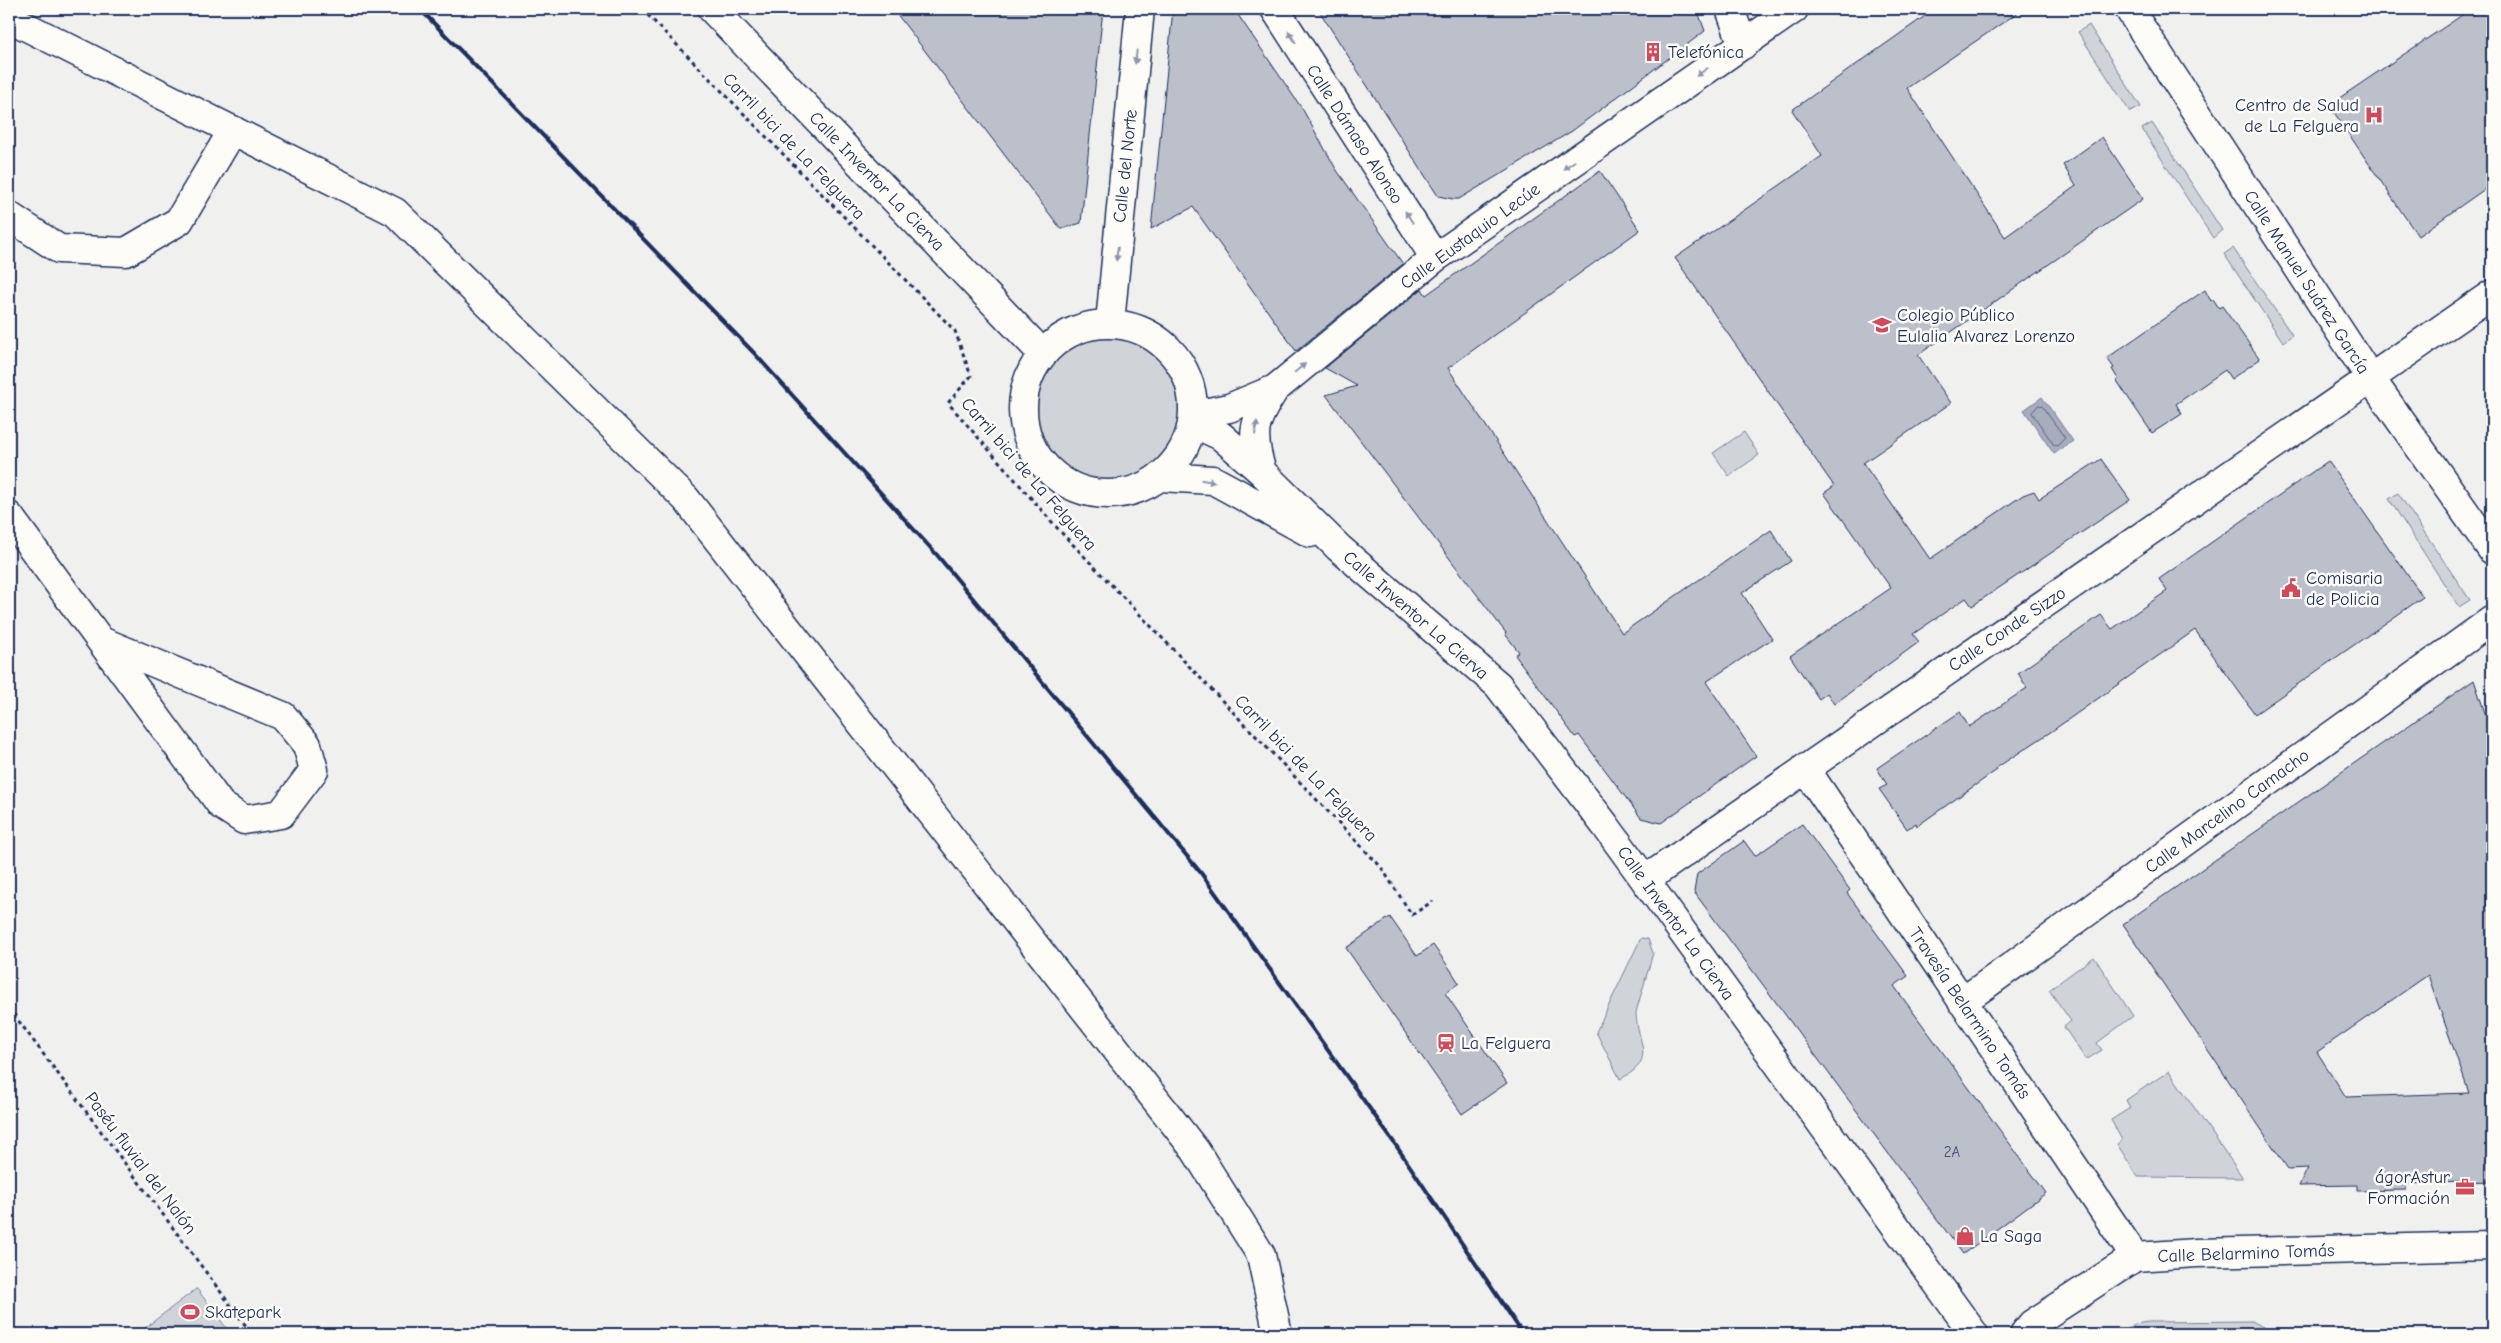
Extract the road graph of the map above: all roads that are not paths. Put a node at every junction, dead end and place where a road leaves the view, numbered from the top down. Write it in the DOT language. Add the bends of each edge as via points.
graph roads {
  1 [pos="712,9"];
  2 [pos="1140,9"];
  3 [pos="1275,9"];
  4 [pos="1730,9"];
  5 [pos="1794,9"];
  6 [pos="2129,9"];
  7 [pos="9,18"];
  8 [pos="1742,45"];
  9 [pos="233,130"];
  10 [pos="9,216"];
  11 [pos="1435,258"];
  12 [pos="2492,294"];
  13 [pos="1110,323"];
  14 [pos="1042,353"];
  15 [pos="2371,380"];
  16 [pos="1275,389"];
  17 [pos="1193,419"];
  18 [pos="1262,472"];
  19 [pos="1160,477"];
  20 [pos="9,516"];
  21 [pos="1339,548"];
  22 [pos="2492,550"];
  23 [pos="2492,620"];
  24 [pos="101,641"];
  25 [pos="1805,768"];
  26 [pos="1645,880"];
  27 [pos="1962,1002"];
  28 [pos="2492,1246"];
  29 [pos="2135,1257"];
  30 [pos="1278,1334"];
  31 [pos="1974,1334"];
  32 [pos="2024,1334"];
  1 -- 14 [label="street, Calle Inventor La Cierva"];
  2 -- 13 [label="street, Calle del Norte, one-way"];
  11 -- 3 [label="street, Calle Dámaso Alonso, one-way"];
  4 -- 8 [label="street"];
  5 -- 8 [label="street, Calle Eustaquio Lecúe"];
  6 -- 15 [label="street, Calle Manuel Suárez García"];
  7 -- 9 [label="street"];
  8 -- 11 [label="street, Calle Eustaquio Lecúe, one-way"];
  9 -- 10 [label="street" via="179,221 126,252 59,249"];
  9 -- 30 [label="street" via="395,212 686,499 1195,1150 1261,1255"];
  16 -- 11 [label="street, Calle Eustaquio Lecúe, one-way"];
  12 -- 15 [label="street, Calle Conde Sizzo"];
  13 -- 14 [label="street" via="1071,331"];
  13 -- 17 [label="street" via="1154,337 1183,367"];
  14 -- 19 [label="street" via="1023,389 1025,436 1043,466 1082,491 1118,494 1141,488"];
  15 -- 22 [label="street, Calle Manuel Suárez García"];
  15 -- 25 [label="street, Calle Conde Sizzo"];
  16 -- 17 [label="street, Calle Eustaquio Lecúe"];
  18 -- 16 [label="street, Calle Inventor La Cierva, one-way" via="1254,447 1258,414"];
  17 -- 18 [label="street, Calle Inventor La Cierva" via="1221,436"];
  17 -- 19 [label="street" via="1181,454"];
  18 -- 21 [label="street, Calle Inventor La Cierva"];
  19 -- 21 [label="street, Calle Inventor La Cierva, one-way" via="1213,480"];
  20 -- 24 [label="street"];
  21 -- 26 [label="street, Calle Inventor La Cierva" via="1498,685"];
  23 -- 27 [label="street, Calle Marcelino Camacho"];
  24 -- 24 [label="street" via="283,716 307,745 314,770 281,814 244,820 221,805"];
  25 -- 26 [label="street, Calle Conde Sizzo"];
  25 -- 27 [label="street, Travesía Belarmino Tomás"];
  26 -- 31 [label="street, Calle Inventor La Cierva"];
  27 -- 29 [label="street, Travesía Belarmino Tomás"];
  28 -- 29 [label="street, Calle Belarmino Tomás"];
  29 -- 32 [label="street, Calle Belarmino Tomás" via="2032,1324"];
}
